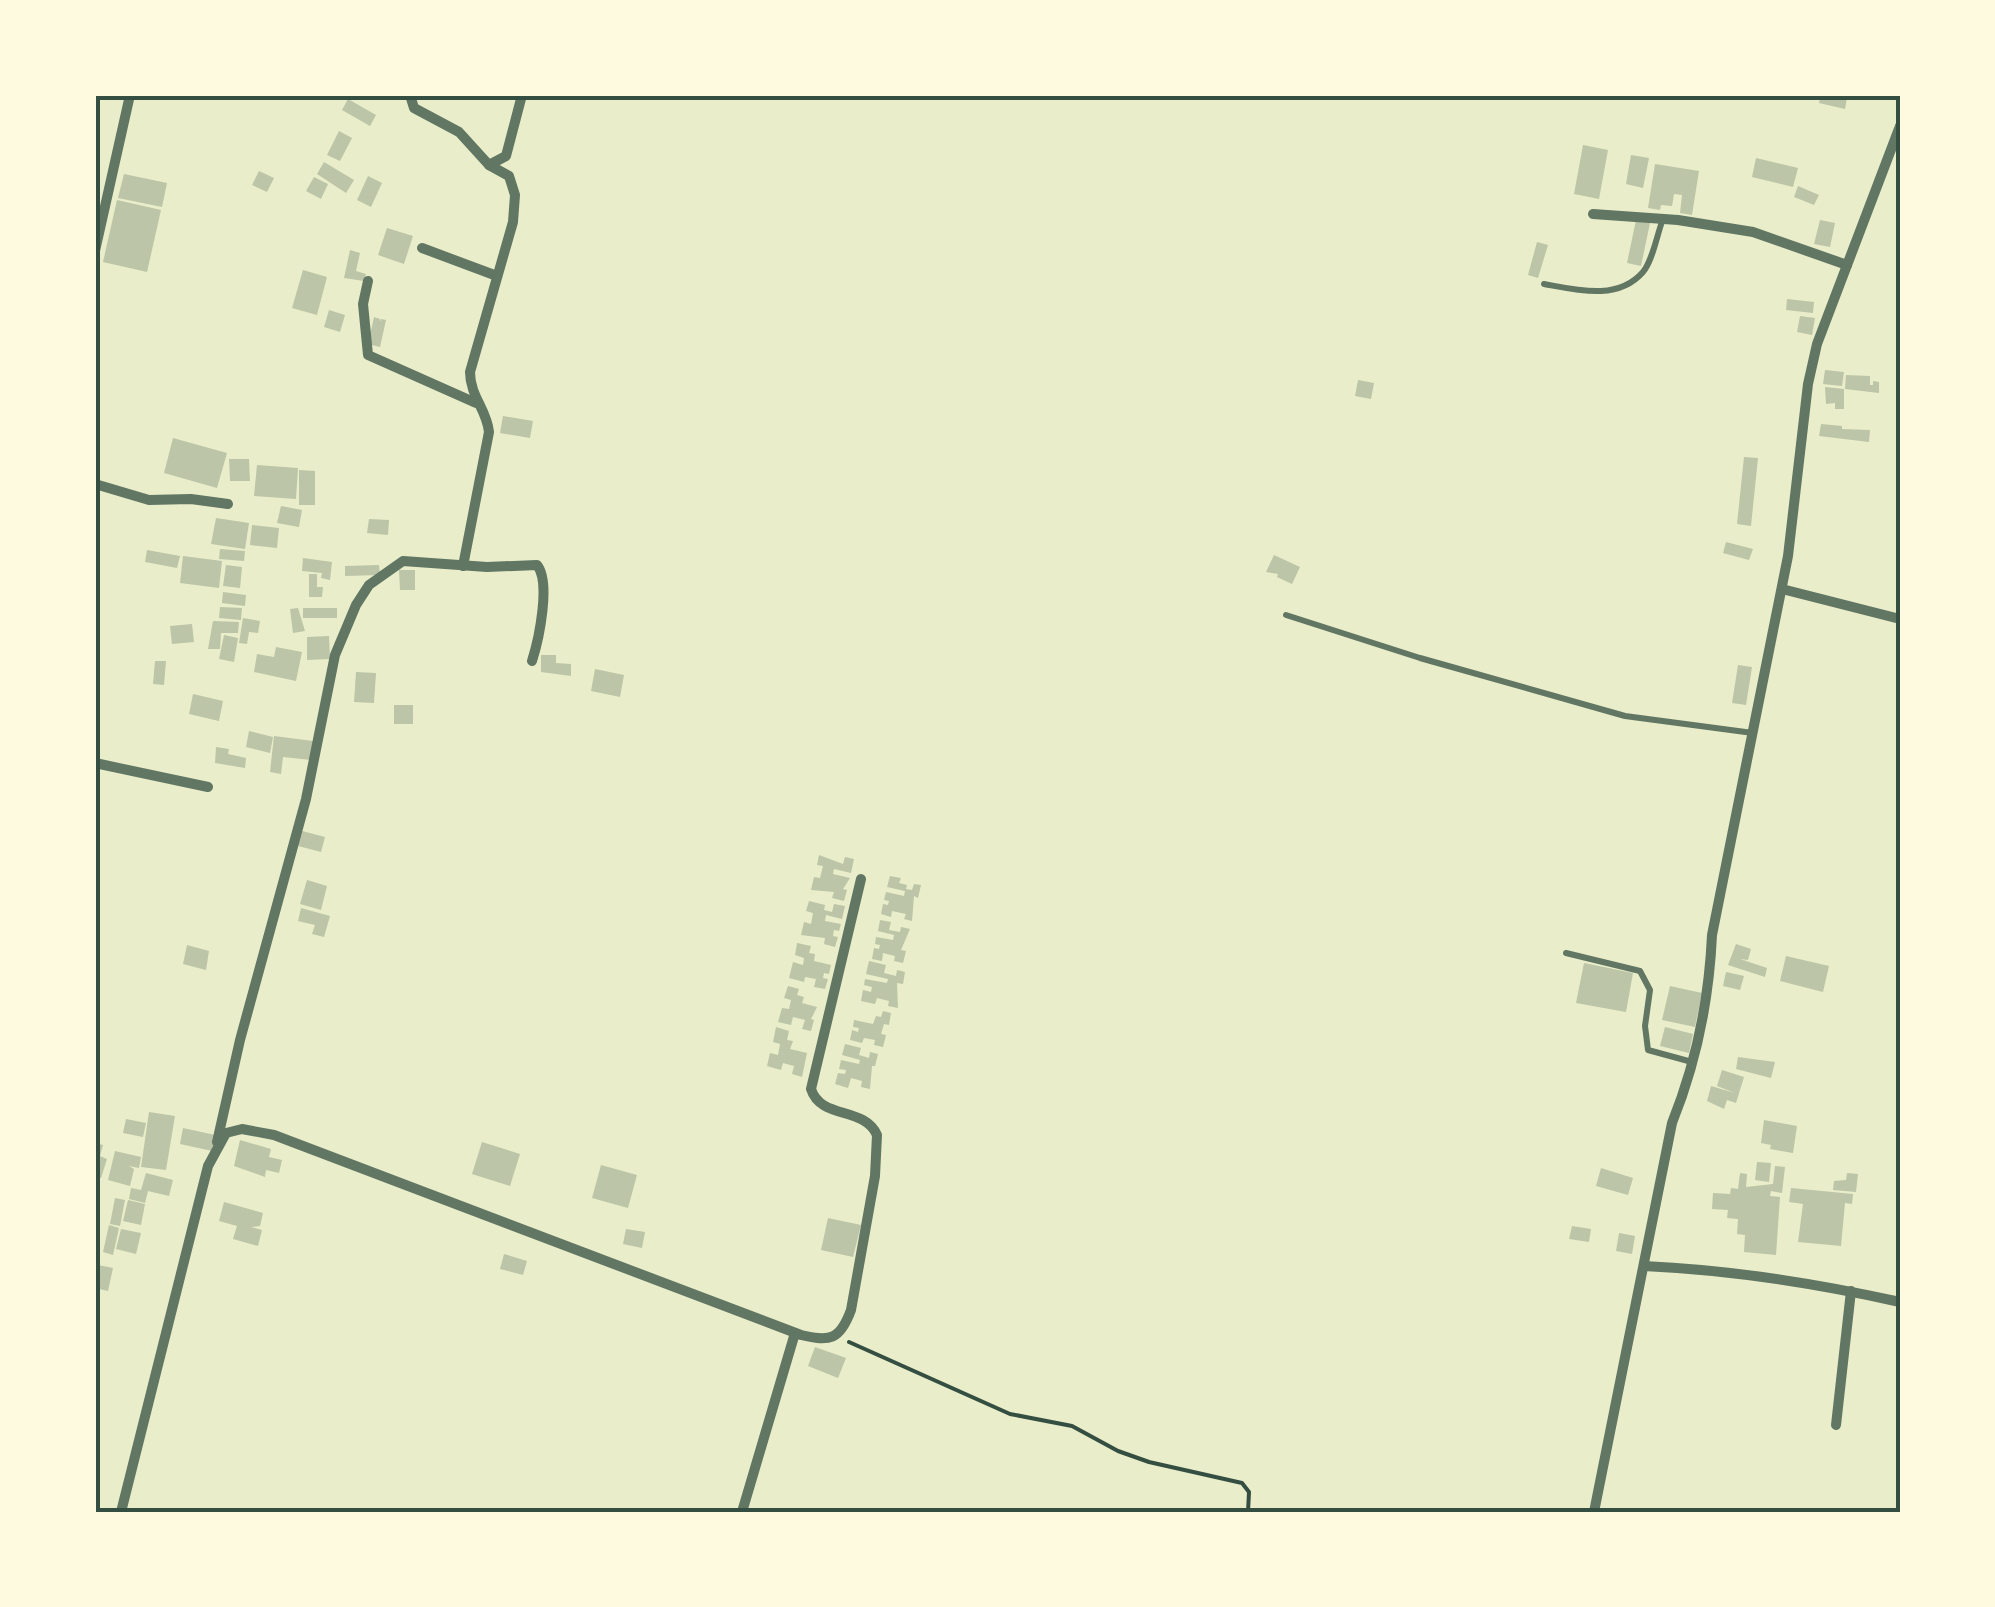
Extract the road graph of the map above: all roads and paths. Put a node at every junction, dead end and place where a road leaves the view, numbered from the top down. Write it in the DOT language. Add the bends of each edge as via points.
graph roads {
  1 [pos="130,95"];
  2 [pos="410,95"];
  3 [pos="522,95"];
  4 [pos="1900,126"];
  5 [pos="489,165"];
  6 [pos="1593,214"];
  7 [pos="1662,219"];
  8 [pos="422,248"];
  9 [pos="95,251"];
  10 [pos="1846,265"];
  11 [pos="498,276"];
  12 [pos="368,282"];
  13 [pos="1544,284"];
  14 [pos="476,403"];
  15 [pos="95,484"];
  16 [pos="228,504"];
  17 [pos="463,566"];
  18 [pos="1782,588"];
  19 [pos="1286,615"];
  20 [pos="1900,619"];
  21 [pos="532,662"];
  22 [pos="1754,734"];
  23 [pos="95,763"];
  24 [pos="208,788"];
  25 [pos="861,879"];
  26 [pos="1566,953"];
  27 [pos="1693,1062"];
  28 [pos="215,1152"];
  29 [pos="1644,1266"];
  30 [pos="1852,1291"];
  31 [pos="1900,1302"];
  32 [pos="794,1332"];
  33 [pos="836,1336"];
  34 [pos="1836,1425"];
  35 [pos="121,1512"];
  36 [pos="742,1512"];
  37 [pos="1248,1512"];
  38 [pos="1594,1512"];
  1 -- 9 [label="street"];
  2 -- 5 [label="street" via="414,108 459,132"];
  3 -- 5 [label="street" via="506,156"];
  4 -- 10 [label="street"];
  5 -- 11 [label="street" via="509,176 515,195"];
  6 -- 7 [label="street"];
  7 -- 10 [label="street" via="1752,232"];
  7 -- 13 [label="lane" via="1645,271 1622,288"];
  8 -- 11 [label="street"];
  10 -- 18 [label="street" via="1808,384"];
  11 -- 14 [label="street" via="470,372"];
  12 -- 14 [label="street" via="362,304 368,355"];
  14 -- 17 [label="street" via="489,432"];
  15 -- 16 [label="street" via="149,500"];
  17 -- 21 [label="street" via="540,566 541,631"];
  17 -- 28 [label="street" via="396,564 370,584 343,630"];
  18 -- 20 [label="street"];
  18 -- 22 [label="street"];
  19 -- 22 [label="lane" via="1625,716"];
  22 -- 27 [label="street"];
  23 -- 24 [label="street"];
  25 -- 33 [label="street" via="811,1090 820,1104 866,1121 877,1135 850,1310"];
  26 -- 27 [label="lane" via="1640,971 1651,994 1648,1050"];
  27 -- 29 [label="street" via="1672,1123"];
  28 -- 32 [label="street" via="226,1133 274,1135"];
  28 -- 35 [label="street"];
  29 -- 30 [label="street"];
  29 -- 38 [label="street"];
  30 -- 31 [label="street"];
  30 -- 34 [label="street"];
  32 -- 33 [label="street"];
  32 -- 36 [label="street"];
  33 -- 37 [label="path" via="1010,1414 1072,1426 1149,1462 1242,1482"];
}
